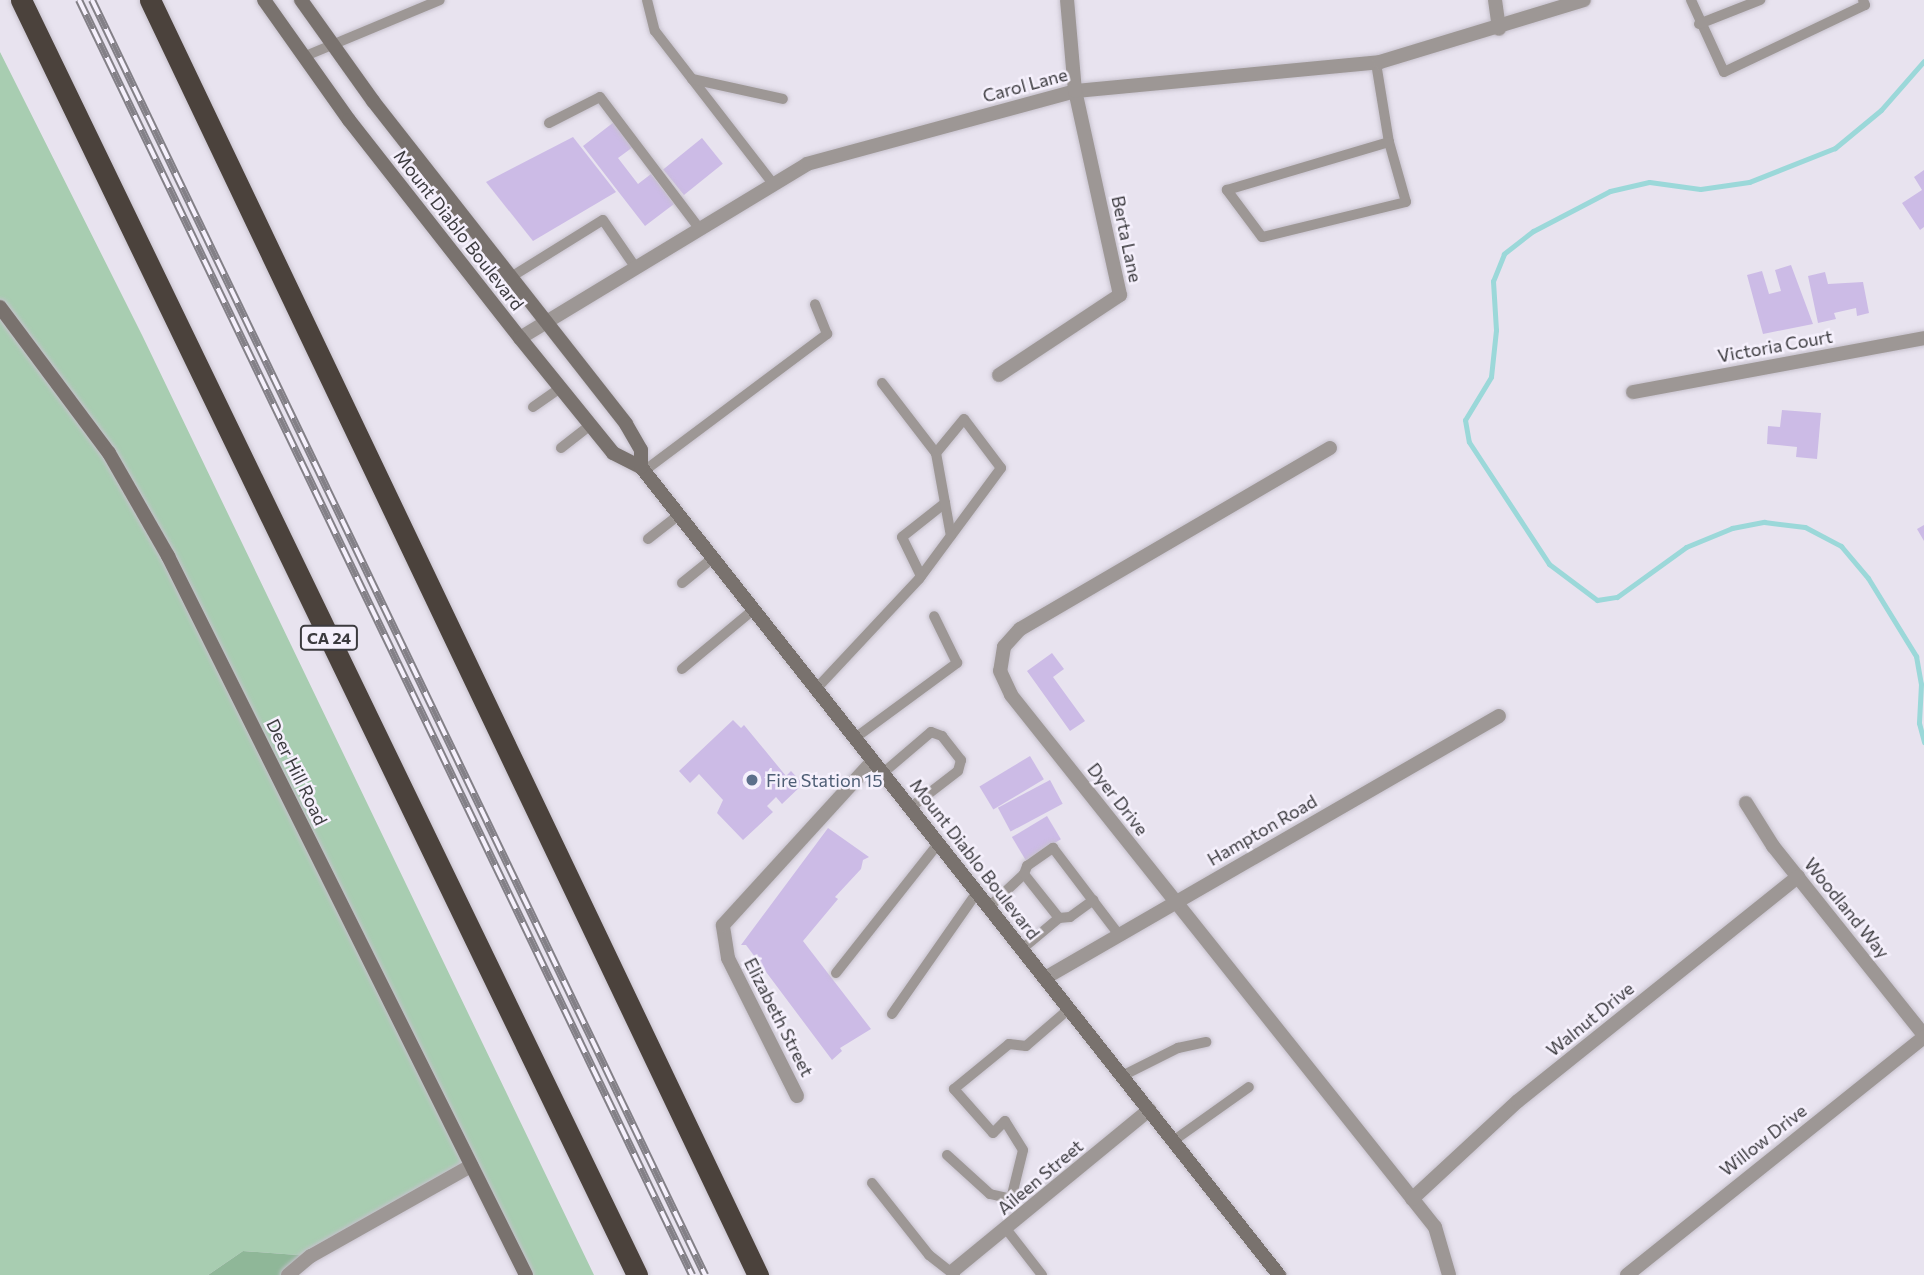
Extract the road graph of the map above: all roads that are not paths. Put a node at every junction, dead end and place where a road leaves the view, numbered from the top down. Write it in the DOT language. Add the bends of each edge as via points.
graph roads {
  1 [pos="21,0"];
  2 [pos="264,0"];
  3 [pos="301,0"];
  4 [pos="440,0"];
  5 [pos="647,0"];
  6 [pos="1067,0"];
  7 [pos="1495,0"];
  8 [pos="1584,0"];
  9 [pos="1690,0"];
  10 [pos="1760,0"];
  11 [pos="1863,0"];
  12 [pos="154,4"];
  13 [pos="1699,24"];
  14 [pos="1499,29"];
  15 [pos="331,43"];
  16 [pos="303,57"];
  17 [pos="1376,63"];
  18 [pos="692,79"];
  19 [pos="1075,91"];
  20 [pos="783,99"];
  21 [pos="549,123"];
  22 [pos="1389,142"];
  23 [pos="774,185"];
  24 [pos="700,229"];
  25 [pos="636,268"];
  26 [pos="511,277"];
  27 [pos="815,304"];
  28 [pos="0,307"];
  29 [pos="548,322"];
  30 [pos="520,338"];
  31 [pos="1924,338"];
  32 [pos="999,374"];
  33 [pos="882,383"];
  34 [pos="560,388"];
  35 [pos="1633,391"];
  36 [pos="533,407"];
  37 [pos="590,425"];
  38 [pos="561,448"];
  39 [pos="1329,448"];
  40 [pos="936,453"];
  41 [pos="642,469"];
  42 [pos="945,503"];
  43 [pos="679,515"];
  44 [pos="951,536"];
  45 [pos="649,539"];
  46 [pos="713,558"];
  47 [pos="921,576"];
  48 [pos="682,583"];
  49 [pos="753,610"];
  50 [pos="934,616"];
  51 [pos="682,668"];
  52 [pos="816,689"];
  53 [pos="1499,716"];
  54 [pos="855,738"];
  55 [pos="873,761"];
  56 [pos="883,773"];
  57 [pos="1746,803"];
  58 [pos="910,808"];
  59 [pos="939,844"];
  60 [pos="1024,874"];
  61 [pos="1798,877"];
  62 [pos="977,892"];
  63 [pos="1093,900"];
  64 [pos="1175,902"];
  65 [pos="989,907"];
  66 [pos="1059,918"];
  67 [pos="1119,935"];
  68 [pos="1021,949"];
  69 [pos="836,973"];
  70 [pos="1045,978"];
  71 [pos="1069,1009"];
  72 [pos="892,1014"];
  73 [pos="1924,1036"];
  74 [pos="1206,1042"];
  75 [pos="1122,1076"];
  76 [pos="1249,1087"];
  77 [pos="797,1096"];
  78 [pos="1149,1111"];
  79 [pos="1173,1141"];
  80 [pos="947,1155"];
  81 [pos="471,1166"];
  82 [pos="872,1182"];
  83 [pos="1412,1199"];
  84 [pos="1007,1230"];
  85 [pos="954,1273"];
  86 [pos="1277,1274"];
  87 [pos="288,1275"];
  88 [pos="526,1275"];
  89 [pos="637,1275"];
  90 [pos="758,1275"];
  91 [pos="1042,1275"];
  92 [pos="1449,1275"];
  93 [pos="1627,1275"];
  1 -- 89 [label="highway, CA 24"];
  2 -- 16 [label="main road, Mount Diablo Boulevard"];
  3 -- 15 [label="main road, Mount Diablo Boulevard"];
  4 -- 15 [label="lane"];
  5 -- 18 [label="lane" via="654,31"];
  6 -- 19 [label="street"];
  7 -- 14 [label="street"];
  8 -- 14 [label="street, Carol Lane"];
  9 -- 13 [label="lane"];
  10 -- 13 [label="lane"];
  11 -- 13 [label="lane" via="1865,5 1724,72"];
  12 -- 90 [label="highway"];
  14 -- 17 [label="street, Carol Lane"];
  15 -- 16 [label="lane"];
  15 -- 26 [label="main road, Mount Diablo Boulevard"];
  16 -- 30 [label="main road, Mount Diablo Boulevard"];
  17 -- 19 [label="street, Carol Lane"];
  17 -- 22 [label="lane"];
  18 -- 20 [label="lane"];
  18 -- 23 [label="lane"];
  19 -- 23 [label="street, Carol Lane" via="807,164"];
  19 -- 32 [label="street, Berta Lane" via="1120,295"];
  21 -- 24 [label="lane" via="600,97"];
  22 -- 22 [label="lane" via="1327,161 1227,190 1262,237 1406,202"];
  23 -- 24 [label="street, Carol Lane"];
  24 -- 25 [label="street, Carol Lane"];
  25 -- 26 [label="lane" via="603,220"];
  25 -- 29 [label="street, Carol Lane"];
  26 -- 29 [label="main road, Mount Diablo Boulevard"];
  27 -- 41 [label="lane" via="827,334"];
  28 -- 81 [label="main road, Deer Hill Road" via="109,453 168,556"];
  29 -- 30 [label="street, Carol Lane"];
  29 -- 41 [label="main road, Mount Diablo Boulevard" via="626,424 640,450"];
  30 -- 34 [label="main road, Mount Diablo Boulevard"];
  31 -- 35 [label="street, Victoria Court"];
  33 -- 40 [label="lane"];
  34 -- 36 [label="lane"];
  34 -- 37 [label="main road, Mount Diablo Boulevard"];
  37 -- 38 [label="lane"];
  37 -- 41 [label="main road, Mount Diablo Boulevard" via="613,453"];
  39 -- 64 [label="street, Dyer Drive" via="1020,629 1003,647 1000,671 1011,695"];
  40 -- 42 [label="lane"];
  40 -- 44 [label="lane" via="964,419 1001,468"];
  41 -- 43 [label="main road, Mount Diablo Boulevard"];
  42 -- 44 [label="lane"];
  42 -- 47 [label="lane" via="902,537"];
  43 -- 45 [label="lane"];
  43 -- 46 [label="main road, Mount Diablo Boulevard"];
  44 -- 47 [label="lane"];
  46 -- 48 [label="lane"];
  46 -- 49 [label="main road, Mount Diablo Boulevard"];
  47 -- 52 [label="lane"];
  49 -- 51 [label="lane"];
  49 -- 52 [label="main road, Mount Diablo Boulevard"];
  50 -- 54 [label="lane" via="957,663"];
  52 -- 54 [label="main road, Mount Diablo Boulevard"];
  53 -- 64 [label="street, Hampton Road"];
  54 -- 55 [label="main road, Mount Diablo Boulevard"];
  55 -- 56 [label="main road, Mount Diablo Boulevard"];
  55 -- 77 [label="street, Elizabeth Street" via="723,925 728,958"];
  56 -- 58 [label="main road, Mount Diablo Boulevard"];
  56 -- 58 [label="lane" via="931,732 942,736 961,761 958,771"];
  57 -- 61 [label="street, Woodland Way"];
  58 -- 59 [label="main road, Mount Diablo Boulevard"];
  59 -- 62 [label="main road, Mount Diablo Boulevard"];
  59 -- 69 [label="lane"];
  60 -- 63 [label="lane" via="1027,866 1053,848"];
  60 -- 65 [label="lane"];
  60 -- 66 [label="lane"];
  61 -- 73 [label="street, Woodland Way"];
  61 -- 83 [label="street, Walnut Drive" via="1518,1101"];
  62 -- 65 [label="main road, Mount Diablo Boulevard"];
  62 -- 72 [label="lane"];
  63 -- 66 [label="lane" via="1070,917"];
  63 -- 67 [label="lane"];
  64 -- 67 [label="street, Hampton Road"];
  64 -- 83 [label="street, Dyer Drive"];
  65 -- 68 [label="main road, Mount Diablo Boulevard"];
  66 -- 68 [label="lane"];
  67 -- 70 [label="street, Hampton Road"];
  68 -- 70 [label="main road, Mount Diablo Boulevard"];
  70 -- 71 [label="main road, Mount Diablo Boulevard"];
  71 -- 75 [label="main road, Mount Diablo Boulevard"];
  71 -- 80 [label="lane" via="1026,1046 1009,1044 954,1089 993,1133 1006,1121 1023,1150 1011,1199 989,1194"];
  73 -- 93 [label="street, Willow Drive"];
  74 -- 75 [label="lane" via="1178,1048"];
  75 -- 78 [label="main road, Mount Diablo Boulevard"];
  76 -- 79 [label="lane"];
  78 -- 79 [label="main road, Mount Diablo Boulevard"];
  78 -- 84 [label="street, Aileen Street"];
  79 -- 86 [label="main road, Mount Diablo Boulevard"];
  81 -- 87 [label="street" via="311,1256"];
  81 -- 88 [label="main road, Deer Hill Road"];
  82 -- 85 [label="lane" via="929,1255"];
  83 -- 92 [label="street, Dyer Drive" via="1444,1244"];
  84 -- 85 [label="street, Aileen Street"];
  84 -- 91 [label="lane"];
}
